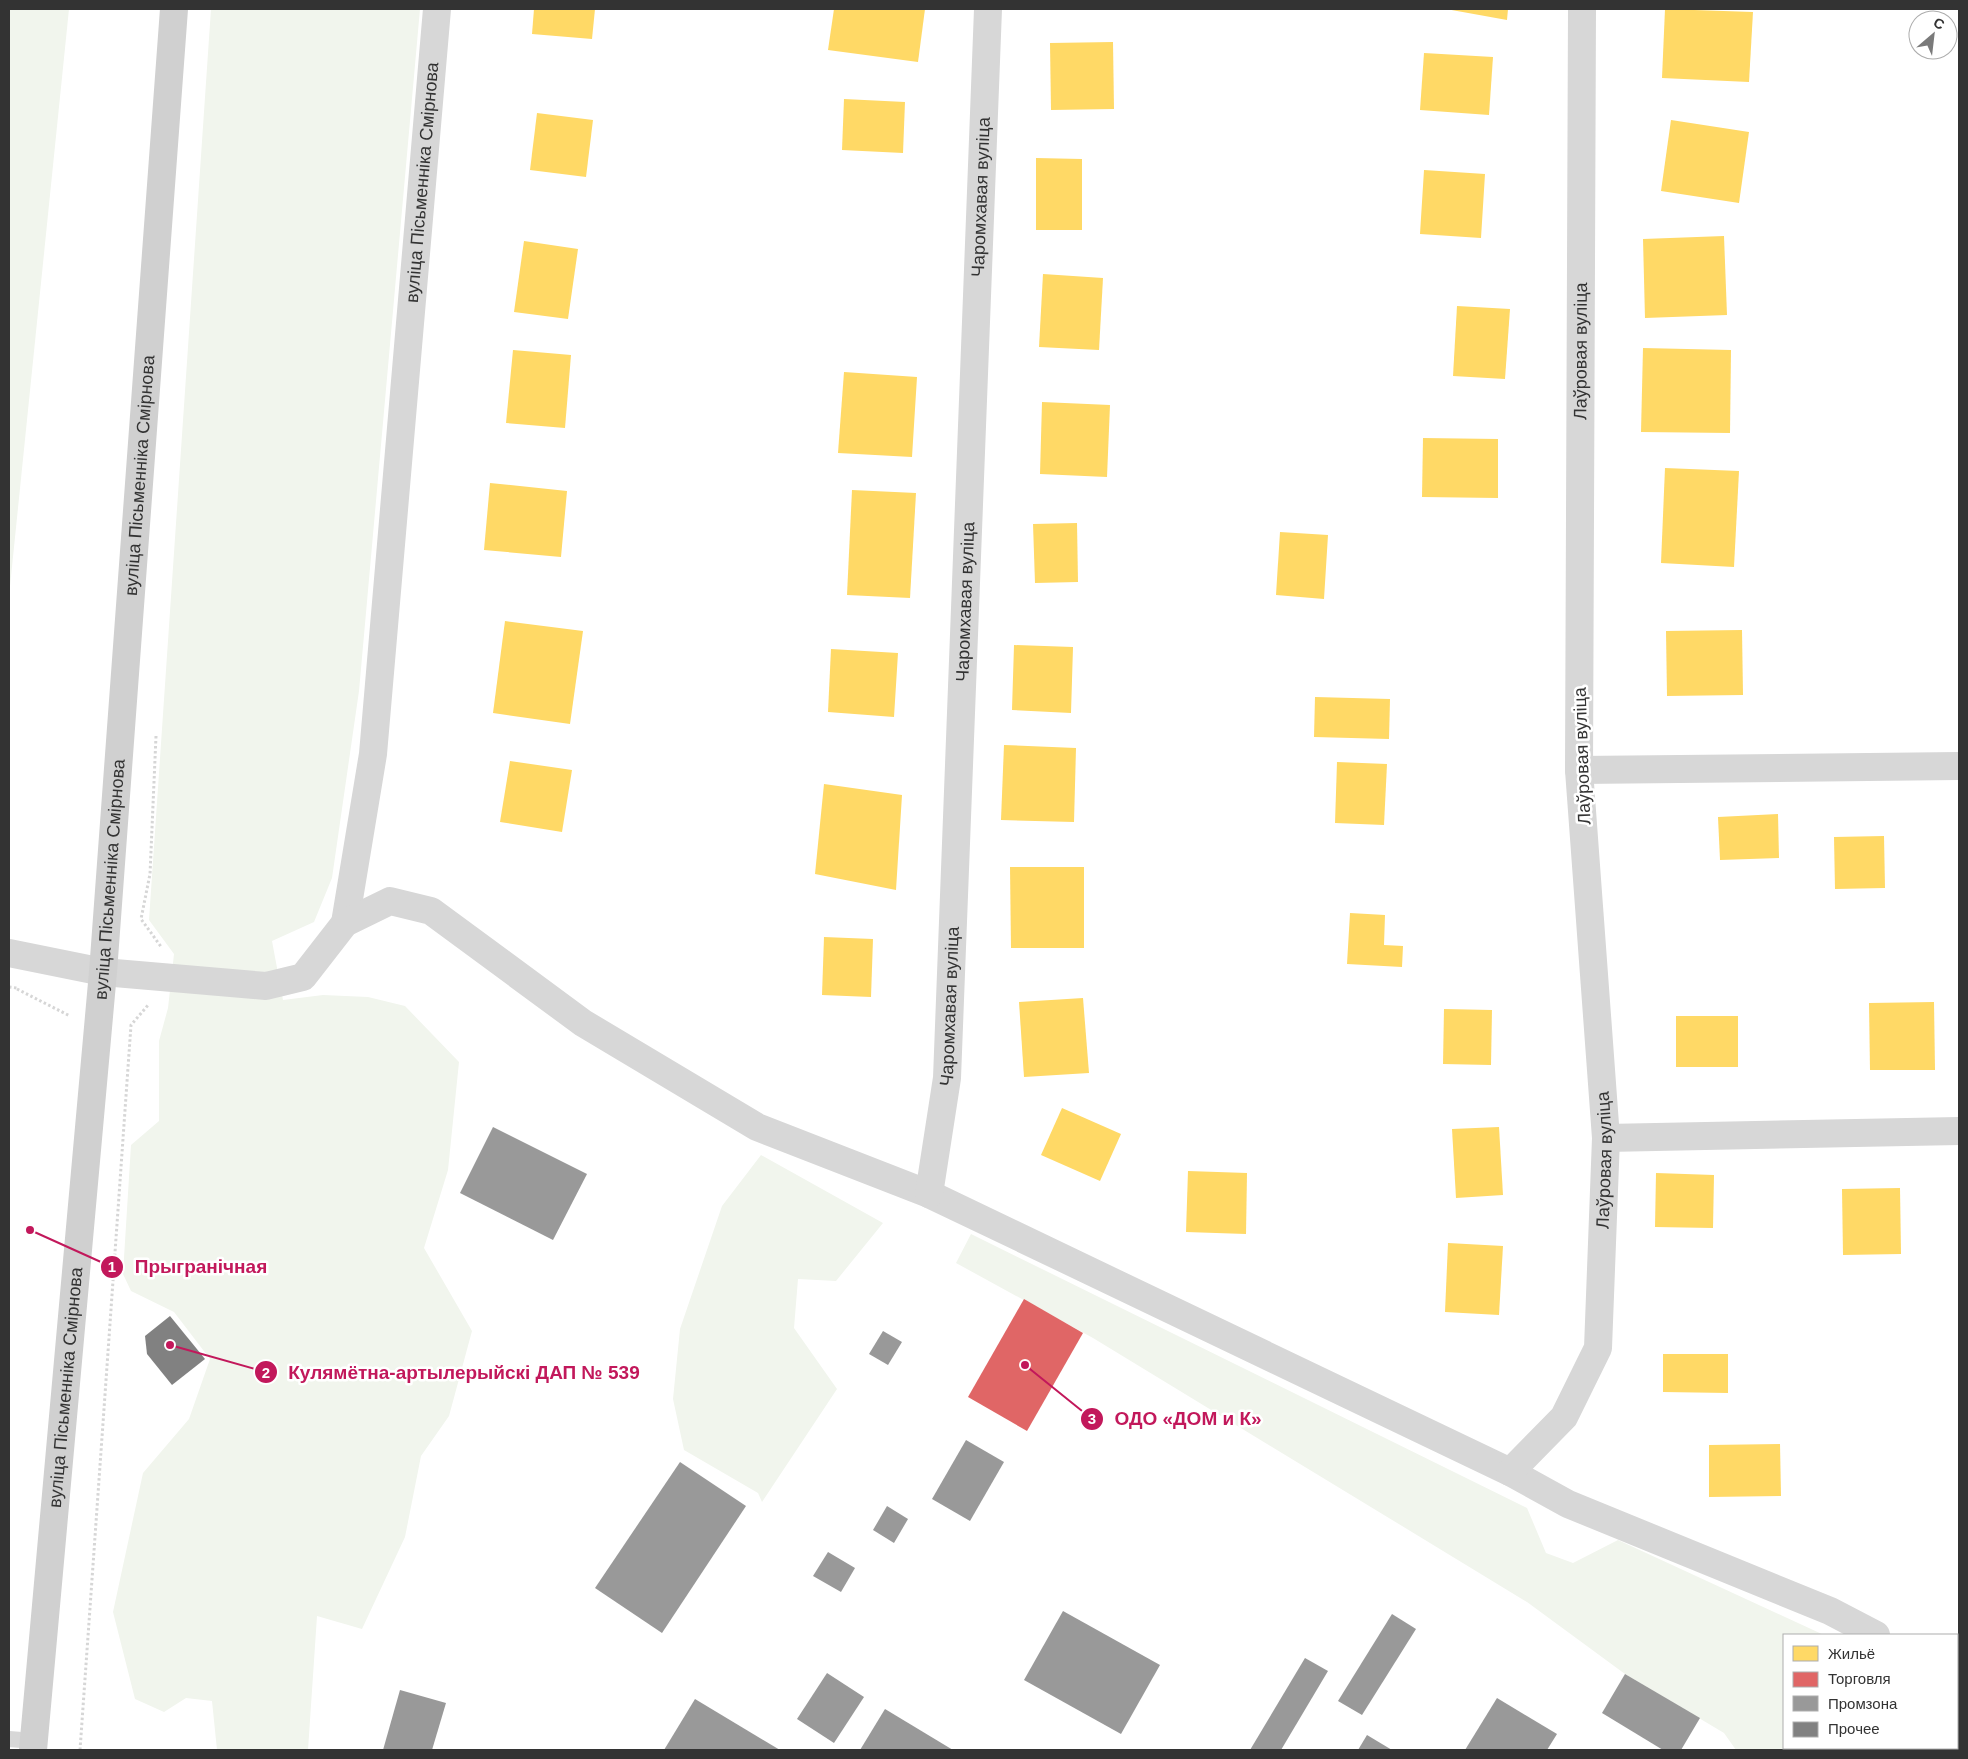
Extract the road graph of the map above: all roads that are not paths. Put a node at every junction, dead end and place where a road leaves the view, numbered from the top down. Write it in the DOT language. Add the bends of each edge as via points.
graph roads {
  1 [pos="174,9"];
  2 [pos="438,9"];
  3 [pos="988,9"];
  4 [pos="1582,9"];
  5 [pos="1959,766"];
  6 [pos="1579,770"];
  7 [pos="345,923"];
  8 [pos="9,953"];
  9 [pos="102,972"];
  10 [pos="1959,1131"];
  11 [pos="1606,1138"];
  12 [pos="929,1194"];
  13 [pos="1510,1472"];
  14 [pos="1874,1634"];
  15 [pos="25,1743"];
  1 -- 9 [label="main road, вуліца Пісьменніка Смірнова"];
  2 -- 7 [label="street, вуліца Пісьменніка Смірнова" via="373,754"];
  3 -- 12 [label="street, Чаромхавая вуліца" via="947,1078"];
  4 -- 6 [label="street, Лаўровая вуліца"];
  5 -- 6 [label="street"];
  6 -- 11 [label="street, Лаўровая вуліца"];
  7 -- 9 [label="street" via="303,977 266,986"];
  7 -- 12 [label="street" via="390,901 431,911 584,1023 757,1128"];
  8 -- 9 [label="street"];
  9 -- 15 [label="main road, вуліца Пісьменніка Смірнова"];
  10 -- 11 [label="street"];
  11 -- 13 [label="street, Лаўровая вуліца" via="1598,1348 1564,1417"];
  12 -- 13 [label="street"];
  13 -- 14 [label="street" via="1568,1504 1830,1612"];
}
